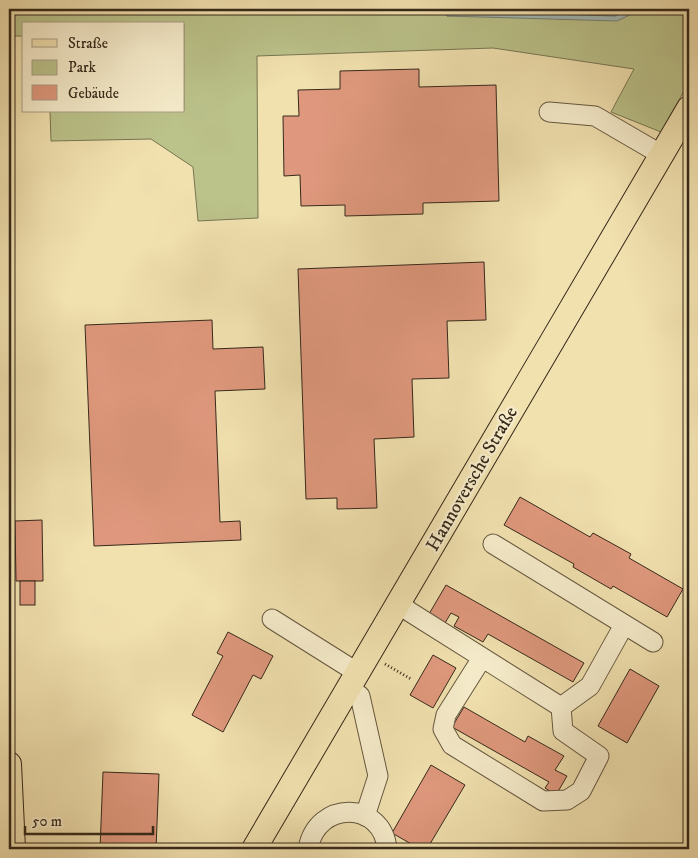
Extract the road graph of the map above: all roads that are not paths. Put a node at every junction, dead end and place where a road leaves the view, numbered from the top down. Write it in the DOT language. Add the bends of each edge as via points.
graph roads {
  1 [pos="689,108"];
  2 [pos="549,112"];
  3 [pos="662,155"];
  4 [pos="493,544"];
  5 [pos="399,603"];
  6 [pos="272,619"];
  7 [pos="624,625"];
  8 [pos="653,642"];
  9 [pos="482,658"];
  10 [pos="353,680"];
  11 [pos="560,707"];
  12 [pos="9,764"];
  13 [pos="365,816"];
  14 [pos="13,849"];
  15 [pos="254,849"];
  16 [pos="308,849"];
  17 [pos="387,849"];
  1 -- 3 [label="main road, Hannoversche Straße"];
  2 -- 3 [label="lane" via="595,116"];
  3 -- 5 [label="main road, Hannoversche Straße"];
  4 -- 7 [label="lane"];
  5 -- 9 [label="lane"];
  5 -- 10 [label="main road, Hannoversche Straße"];
  6 -- 10 [label="lane"];
  7 -- 8 [label="lane"];
  7 -- 11 [label="lane" via="590,686"];
  9 -- 11 [label="lane"];
  9 -- 11 [label="lane" via="446,714 443,729 452,745 543,801 567,800 581,791 598,756 563,731"];
  10 -- 13 [label="lane" via="360,696 378,776"];
  10 -- 15 [label="main road, Hannoversche Straße"];
  12 -- 14 [label="main road"];
  13 -- 16 [label="lane" via="352,812 327,818 316,827"];
  13 -- 17 [label="lane" via="384,834"];
}
